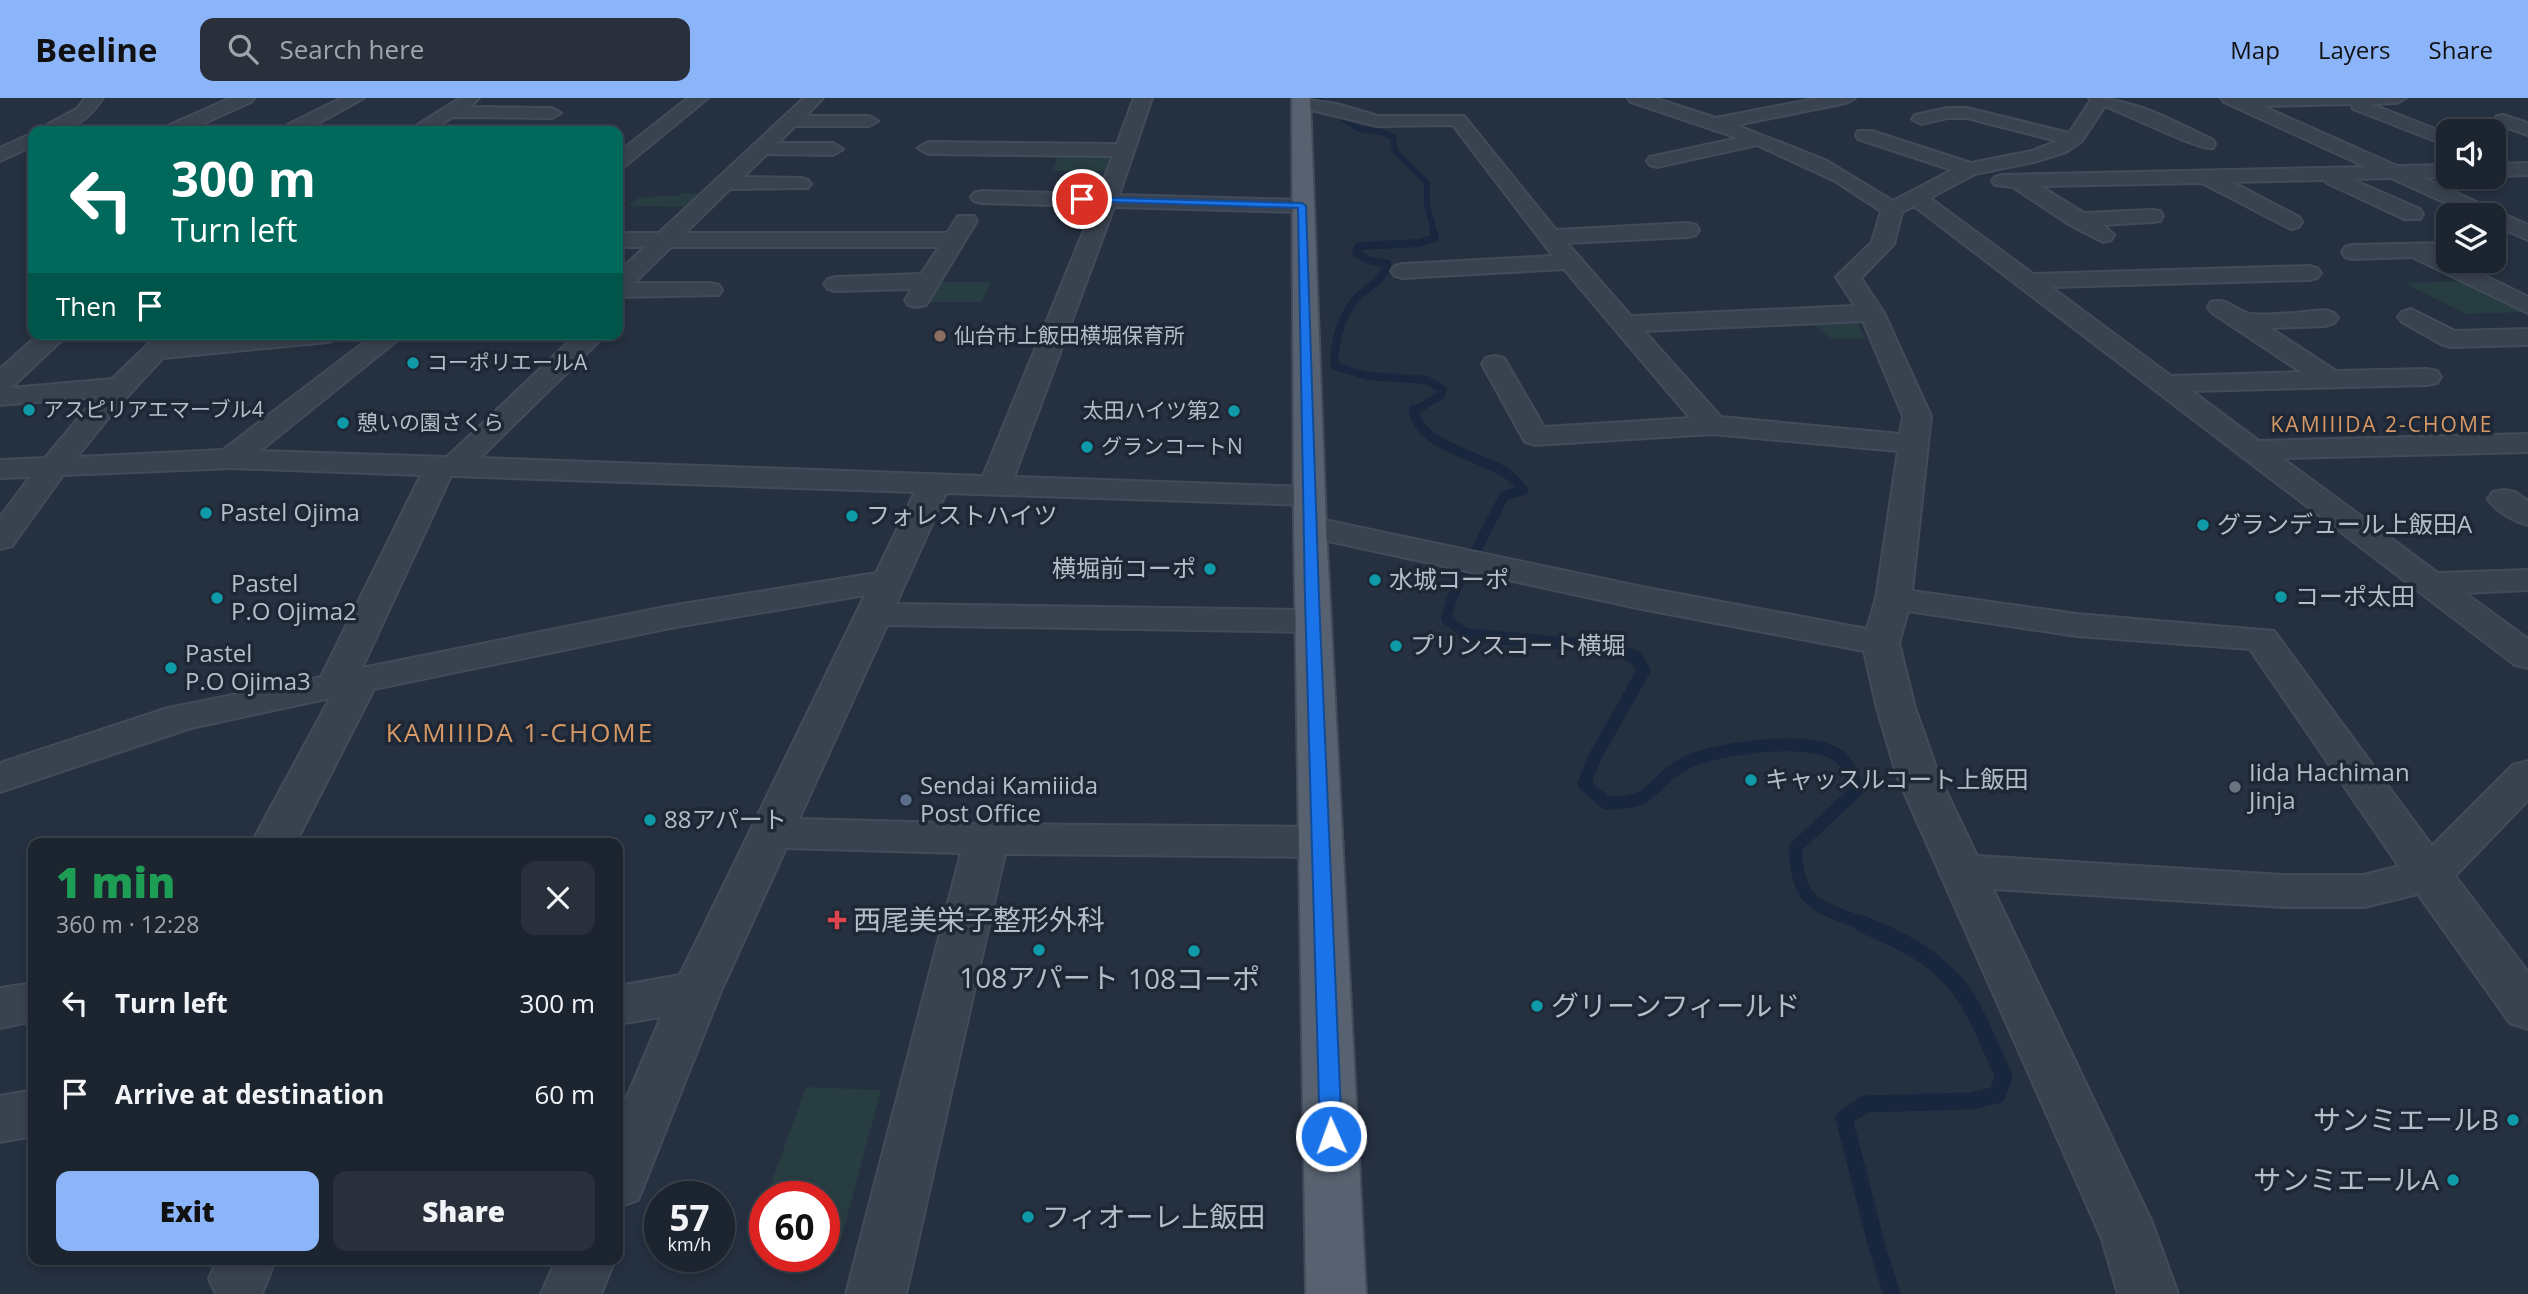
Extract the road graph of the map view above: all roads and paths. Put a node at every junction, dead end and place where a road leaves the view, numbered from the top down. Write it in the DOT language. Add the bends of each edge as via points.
graph roads {
  1 [pos="94,98"];
  2 [pos="245,98"];
  3 [pos="355,98"];
  4 [pos="473,98"];
  5 [pos="699,98"];
  6 [pos="814,98"];
  7 [pos="1143,98"];
  8 [pos="1637,98"];
  9 [pos="1753,98"];
  10 [pos="1846,98"];
  11 [pos="2100,98"];
  12 [pos="2397,98"];
  13 [pos="2233,99"];
  14 [pos="2345,99"];
  15 [pos="1310,103"];
  16 [pos="1789,109"];
  17 [pos="449,112"];
  18 [pos="552,113"];
  19 [pos="1921,119"];
  20 [pos="791,121"];
  21 [pos="869,121"];
  22 [pos="2506,121"];
  23 [pos="1713,124"];
  24 [pos="59,126"];
  25 [pos="183,126"];
  26 [pos="300,126"];
  27 [pos="425,126"];
  28 [pos="2528,129"];
  29 [pos="2030,131"];
  30 [pos="28,134"];
  31 [pos="1865,135"];
  32 [pos="2436,135"];
  33 [pos="0,137"];
  34 [pos="1990,139"];
  35 [pos="1758,140"];
  36 [pos="2073,140"];
  37 [pos="623,141"];
  38 [pos="643,141"];
  39 [pos="28,144"];
  40 [pos="2206,145"];
  41 [pos="762,148"];
  42 [pos="928,148"];
  43 [pos="833,149"];
  44 [pos="1006,149"];
  45 [pos="1125,150"];
  46 [pos="623,158"];
  47 [pos="1657,161"];
  48 [pos="2506,163"];
  49 [pos="4,166"];
  50 [pos="2524,169"];
  51 [pos="2506,170"];
  52 [pos="2436,171"];
  53 [pos="2397,173"];
  54 [pos="2325,174"];
  55 [pos="2206,176"];
  56 [pos="2018,181"];
  57 [pos="725,183"];
  58 [pos="802,184"];
  59 [pos="1930,190"];
  60 [pos="981,197"];
  61 [pos="1107,199"];
  62 [pos="2463,203"];
  63 [pos="1302,206"];
  64 [pos="2412,214"];
  65 [pos="2152,216"];
  66 [pos="2078,219"];
  67 [pos="2291,222"];
  68 [pos="2506,223"];
  69 [pos="1688,230"];
  70 [pos="2528,233"];
  71 [pos="2103,235"];
  72 [pos="1550,237"];
  73 [pos="623,240"];
  74 [pos="954,240"];
  75 [pos="662,242"];
  76 [pos="2436,250"];
  77 [pos="2417,251"];
  78 [pos="2353,252"];
  79 [pos="1570,262"];
  80 [pos="1402,271"];
  81 [pos="2309,273"];
  82 [pos="2026,281"];
  83 [pos="623,282"];
  84 [pos="836,284"];
  85 [pos="623,287"];
  86 [pos="710,290"];
  87 [pos="2528,306"];
  88 [pos="2220,307"];
  89 [pos="1872,313"];
  90 [pos="2411,317"];
  91 [pos="2325,318"];
  92 [pos="2243,322"];
  93 [pos="1623,324"];
  94 [pos="2528,337"];
  95 [pos="48,340"];
  96 [pos="206,340"];
  97 [pos="383,340"];
  98 [pos="586,340"];
  99 [pos="165,342"];
  100 [pos="1495,364"];
  101 [pos="2427,377"];
  102 [pos="2329,379"];
  103 [pos="0,383"];
  104 [pos="2163,384"];
  105 [pos="118,387"];
  106 [pos="0,397"];
  107 [pos="1712,425"];
  108 [pos="2528,443"];
  109 [pos="1914,444"];
  110 [pos="2249,450"];
  111 [pos="231,459"];
  112 [pos="53,467"];
  113 [pos="447,467"];
  114 [pos="0,468"];
  115 [pos="934,483"];
  116 [pos="995,485"];
  117 [pos="1309,512"];
  118 [pos="0,539"];
  119 [pos="2528,580"];
  120 [pos="2429,584"];
  121 [pos="881,598"];
  122 [pos="1894,598"];
  123 [pos="1313,621"];
  124 [pos="1881,643"];
  125 [pos="2528,657"];
  126 [pos="348,681"];
  127 [pos="2528,775"];
  128 [pos="0,778"];
  129 [pos="771,833"];
  130 [pos="276,838"];
  131 [pos="987,839"];
  132 [pos="1321,842"];
  133 [pos="1961,871"];
  134 [pos="2429,875"];
  135 [pos="697,991"];
  136 [pos="28,1003"];
  137 [pos="623,1004"];
  138 [pos="0,1008"];
  139 [pos="2528,1009"];
  140 [pos="28,1114"];
  141 [pos="0,1119"];
  142 [pos="623,1170"];
  143 [pos="584,1265"];
  144 [pos="572,1294"];
  145 [pos="876,1294"];
  146 [pos="1336,1294"];
  147 [pos="2148,1294"];
  1 -- 24 [label="street" via="84,112"];
  2 -- 25 [label="street"];
  3 -- 26 [label="street"];
  4 -- 17 [label="street"];
  5 -- 38 [label="street"];
  6 -- 20 [label="street"];
  7 -- 45 [label="street"];
  8 -- 23 [label="street"];
  9 -- 16 [label="street"];
  10 -- 16 [label="street"];
  11 -- 36 [label="street"];
  11 -- 40 [label="street"];
  12 -- 14 [label="street"];
  13 -- 14 [label="street"];
  13 -- 53 [label="street"];
  14 -- 32 [label="street"];
  15 -- 63 [label="main road"];
  15 -- 72 [label="street" via="1377,121 1458,120"];
  16 -- 23 [label="street"];
  17 -- 18 [label="street"];
  17 -- 27 [label="street"];
  19 -- 29 [label="street" via="1967,113"];
  20 -- 21 [label="street"];
  20 -- 41 [label="street"];
  22 -- 28 [label="street"];
  23 -- 35 [label="street"];
  29 -- 34 [label="street"];
  29 -- 36 [label="street"];
  30 -- 33 [label="street"];
  31 -- 59 [label="street"];
  35 -- 47 [label="street"];
  35 -- 59 [label="street" via="1843,178"];
  36 -- 59 [label="street" via="2043,155"];
  37 -- 38 [label="street"];
  38 -- 46 [label="street"];
  39 -- 49 [label="street"];
  41 -- 43 [label="street"];
  41 -- 57 [label="street"];
  42 -- 44 [label="street"];
  44 -- 45 [label="street"];
  44 -- 60 [label="street"];
  45 -- 61 [label="street"];
  48 -- 50 [label="street"];
  50 -- 51 [label="street"];
  52 -- 53 [label="street"];
  53 -- 54 [label="street"];
  53 -- 62 [label="street"];
  54 -- 55 [label="street"];
  54 -- 64 [label="street"];
  55 -- 56 [label="street"];
  55 -- 67 [label="street"];
  56 -- 59 [label="street"];
  56 -- 66 [label="street"];
  57 -- 58 [label="street"];
  57 -- 75 [label="street"];
  59 -- 82 [label="street"];
  59 -- 89 [label="street" via="1847,277"];
  60 -- 61 [label="street"];
  60 -- 74 [label="street"];
  61 -- 63 [label="street"];
  61 -- 116 [label="street"];
  63 -- 117 [label="main road"];
  65 -- 66 [label="street"];
  66 -- 71 [label="street"];
  68 -- 70 [label="street"];
  69 -- 72 [label="street"];
  72 -- 79 [label="street"];
  73 -- 75 [label="street"];
  74 -- 75 [label="street"];
  74 -- 84 [label="street" via="922,291"];
  75 -- 83 [label="street"];
  76 -- 77 [label="street"];
  77 -- 78 [label="street"];
  77 -- 87 [label="street"];
  79 -- 80 [label="street"];
  79 -- 93 [label="street"];
  81 -- 82 [label="street"];
  82 -- 104 [label="street"];
  85 -- 86 [label="street"];
  88 -- 92 [label="street"];
  89 -- 93 [label="street"];
  89 -- 109 [label="street" via="1917,416"];
  90 -- 94 [label="street" via="2450,339"];
  91 -- 92 [label="street"];
  92 -- 102 [label="street"];
  93 -- 107 [label="street"];
  95 -- 103 [label="street"];
  96 -- 99 [label="street"];
  97 -- 111 [label="street"];
  98 -- 113 [label="street"];
  99 -- 105 [label="street"];
  100 -- 107 [label="street" via="1535,436"];
  101 -- 102 [label="street"];
  102 -- 104 [label="street"];
  104 -- 110 [label="street"];
  105 -- 106 [label="street"];
  105 -- 112 [label="street"];
  107 -- 109 [label="street"];
  108 -- 110 [label="street"];
  109 -- 122 [label="street"];
  110 -- 120 [label="street"];
  111 -- 112 [label="street"];
  111 -- 113 [label="street"];
  112 -- 114 [label="street"];
  112 -- 118 [label="street"];
  113 -- 115 [label="street"];
  113 -- 126 [label="street"];
  115 -- 116 [label="street"];
  115 -- 121 [label="street"];
  116 -- 117 [label="street"];
  117 -- 123 [label="main road"];
  117 -- 124 [label="street" via="1444,555"];
  119 -- 120 [label="street"];
  120 -- 125 [label="street"];
  121 -- 123 [label="street"];
  121 -- 126 [label="street" via="670,617"];
  121 -- 129 [label="street"];
  122 -- 124 [label="street"];
  122 -- 134 [label="street" via="2078,626 2261,639"];
  123 -- 132 [label="main road"];
  124 -- 133 [label="street" via="1918,776"];
  126 -- 128 [label="street" via="182,717"];
  126 -- 130 [label="street"];
  127 -- 134 [label="street"];
  129 -- 131 [label="street"];
  129 -- 135 [label="street"];
  131 -- 132 [label="street"];
  131 -- 145 [label="street"];
  132 -- 146 [label="main road"];
  133 -- 134 [label="street" via="2297,891 2364,891"];
  133 -- 147 [label="street" via="2131,1239"];
  134 -- 139 [label="street"];
  135 -- 137 [label="street"];
  135 -- 142 [label="street"];
  136 -- 138 [label="street"];
  140 -- 141 [label="street"];
  143 -- 144 [label="street"];
}
